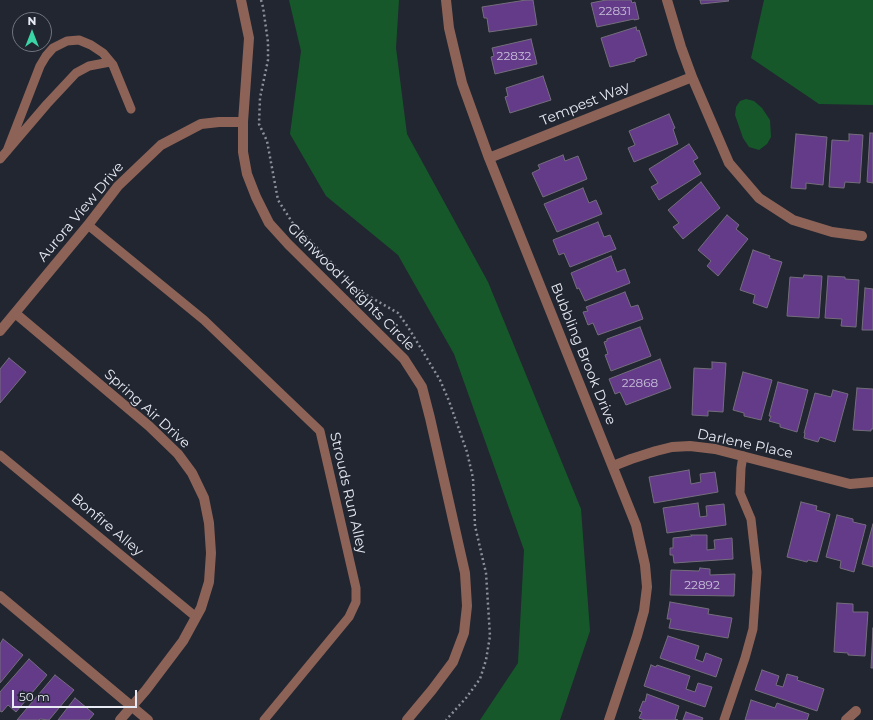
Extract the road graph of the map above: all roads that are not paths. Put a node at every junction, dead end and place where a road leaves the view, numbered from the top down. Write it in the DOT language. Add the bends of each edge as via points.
graph roads {
  1 [pos="241,0"];
  2 [pos="446,0"];
  3 [pos="667,0"];
  4 [pos="110,62"];
  5 [pos="692,77"];
  6 [pos="131,109"];
  7 [pos="243,122"];
  8 [pos="7,151"];
  9 [pos="489,158"];
  10 [pos="0,159"];
  11 [pos="88,225"];
  12 [pos="862,236"];
  13 [pos="15,313"];
  14 [pos="0,331"];
  15 [pos="0,455"];
  16 [pos="743,456"];
  17 [pos="613,466"];
  18 [pos="873,482"];
  19 [pos="0,596"];
  20 [pos="196,617"];
  21 [pos="132,707"];
  22 [pos="856,711"];
  23 [pos="120,720"];
  24 [pos="148,720"];
  25 [pos="264,720"];
  26 [pos="407,720"];
  27 [pos="609,720"];
  28 [pos="724,720"];
  29 [pos="846,720"];
  1 -- 7 [label="street, Glenwood Heights Circle" via="249,38"];
  2 -- 9 [label="street, Bubbling Brook Drive" via="449,28 462,83"];
  3 -- 5 [label="street"];
  4 -- 6 [label="lane"];
  4 -- 8 [label="lane" via="89,66 76,73"];
  4 -- 8 [label="lane" via="103,53 79,40 67,41 54,48 40,66"];
  5 -- 9 [label="street, Tempest Way"];
  5 -- 12 [label="street" via="729,163 759,198 793,220 832,232"];
  7 -- 11 [label="street, Aurora View Drive" via="201,124 161,145 118,186"];
  7 -- 26 [label="street, Glenwood Heights Circle" via="243,152 247,174 269,223 404,359 422,387 465,573 467,606 464,633 453,662"];
  8 -- 10 [label="lane"];
  9 -- 17 [label="street, Bubbling Brook Drive"];
  11 -- 13 [label="street, Aurora View Drive"];
  11 -- 25 [label="lane, Strouds Run Alley" via="204,320 320,431 356,588 356,602 349,617"];
  13 -- 14 [label="street, Aurora View Drive"];
  13 -- 20 [label="street, Spring Air Drive" via="149,426 178,454 192,473 204,498 210,523 211,553 210,582"];
  15 -- 20 [label="lane, Bonfire Alley"];
  16 -- 17 [label="street, Darlene Place" via="715,449 672,447 631,458"];
  16 -- 18 [label="street, Darlene Place" via="850,484"];
  16 -- 28 [label="lane" via="740,493 751,519 757,572 753,630"];
  17 -- 27 [label="street, Bubbling Brook Drive" via="636,525 647,587 638,636"];
  19 -- 21 [label="street"];
  20 -- 21 [label="street, Spring Air Drive" via="183,641"];
  21 -- 23 [label="street, Spring Air Drive"];
  21 -- 24 [label="street"];
  22 -- 29 [label="street"];
}
